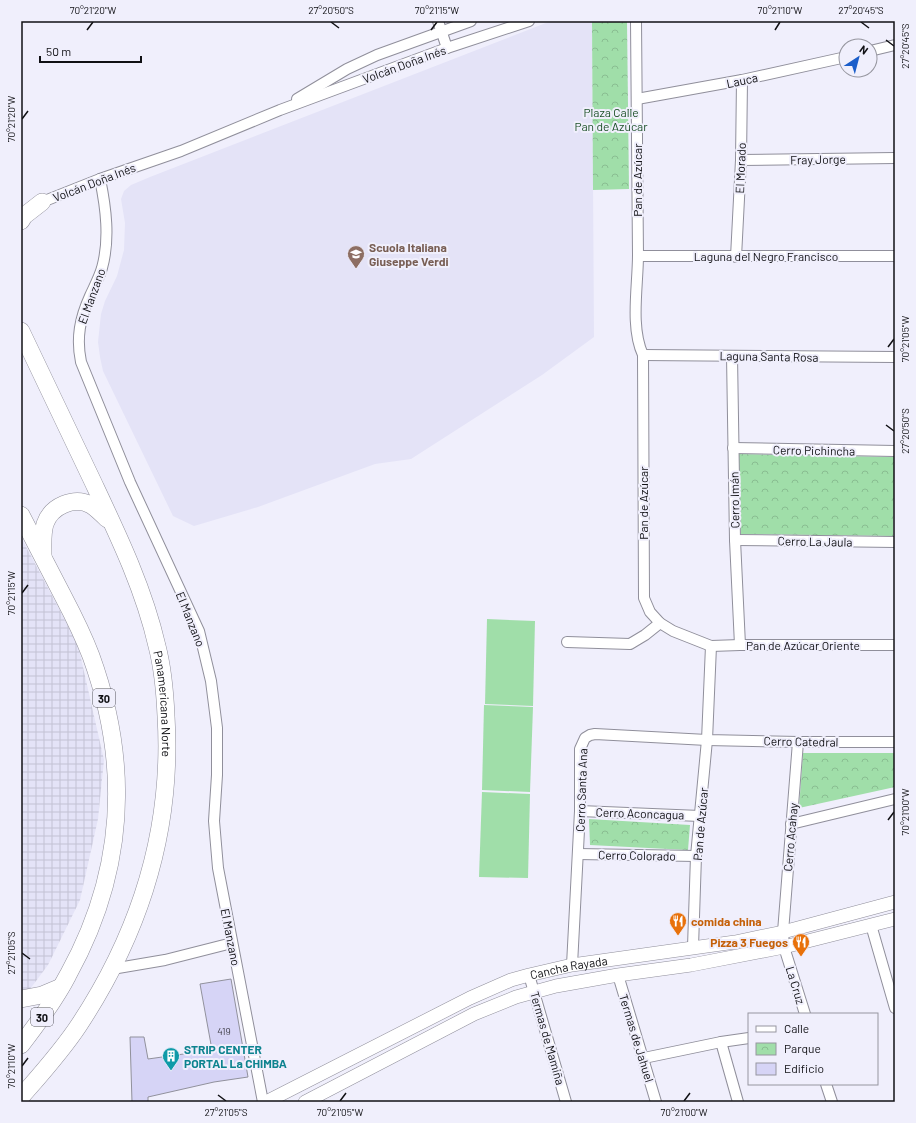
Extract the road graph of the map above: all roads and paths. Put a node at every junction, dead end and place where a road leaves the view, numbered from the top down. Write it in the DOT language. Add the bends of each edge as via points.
graph roads {
  1 [pos="438,21"];
  2 [pos="471,21"];
  3 [pos="529,21"];
  4 [pos="636,21"];
  5 [pos="442,32"];
  6 [pos="895,45"];
  7 [pos="447,48"];
  8 [pos="878,49"];
  9 [pos="838,59"];
  10 [pos="742,80"];
  11 [pos="637,99"];
  12 [pos="280,110"];
  13 [pos="895,158"];
  14 [pos="741,160"];
  15 [pos="100,179"];
  16 [pos="42,202"];
  17 [pos="21,204"];
  18 [pos="21,212"];
  19 [pos="21,221"];
  20 [pos="638,256"];
  21 [pos="895,256"];
  22 [pos="736,257"];
  23 [pos="21,331"];
  24 [pos="643,355"];
  25 [pos="732,356"];
  26 [pos="895,357"];
  27 [pos="733,448"];
  28 [pos="895,451"];
  29 [pos="21,515"];
  30 [pos="113,525"];
  31 [pos="735,540"];
  32 [pos="895,542"];
  33 [pos="43,556"];
  34 [pos="660,623"];
  35 [pos="567,642"];
  36 [pos="740,645"];
  37 [pos="895,645"];
  38 [pos="711,646"];
  39 [pos="707,740"];
  40 [pos="798,742"];
  41 [pos="895,742"];
  42 [pos="895,800"];
  43 [pos="580,811"];
  44 [pos="700,816"];
  45 [pos="791,824"];
  46 [pos="578,854"];
  47 [pos="696,856"];
  48 [pos="895,902"];
  49 [pos="895,919"];
  50 [pos="871,925"];
  51 [pos="783,932"];
  52 [pos="232,943"];
  53 [pos="784,947"];
  54 [pos="693,948"];
  55 [pos="572,965"];
  56 [pos="112,969"];
  57 [pos="529,975"];
  58 [pos="618,975"];
  59 [pos="61,987"];
  60 [pos="534,991"];
  61 [pos="21,999"];
  62 [pos="895,1008"];
  63 [pos="805,1013"];
  64 [pos="748,1038"];
  65 [pos="721,1042"];
  66 [pos="21,1045"];
  67 [pos="644,1058"];
  68 [pos="40,1074"];
  69 [pos="826,1085"];
  70 [pos="21,1097"];
  71 [pos="34,1102"];
  72 [pos="263,1102"];
  73 [pos="266,1102"];
  74 [pos="304,1102"];
  75 [pos="566,1102"];
  76 [pos="656,1102"];
  77 [pos="738,1102"];
  78 [pos="832,1102"];
  1 -- 5 [label="street"];
  2 -- 5 [label="street, Volcán Doña Inés"];
  3 -- 7 [label="street, Volcán Doña Inés"];
  4 -- 11 [label="street, Pan de Azúcar"];
  5 -- 7 [label="street"];
  5 -- 12 [label="street, Volcán Doña Inés" via="377,55 347,69"];
  6 -- 8 [label="street"];
  7 -- 12 [label="street, Volcán Doña Inés"];
  9 -- 10 [label="street, Lauca"];
  10 -- 11 [label="street, Lauca"];
  10 -- 14 [label="street, El Morado"];
  11 -- 20 [label="street, Pan de Azúcar"];
  12 -- 15 [label="street, Volcán Doña Inés" via="182,151"];
  13 -- 14 [label="street, Fray Jorge"];
  14 -- 22 [label="street, El Morado"];
  15 -- 16 [label="street, Volcán Doña Inés"];
  15 -- 52 [label="street, El Manzano" via="105,209 105,249 102,268 82,316 79,352 130,482 199,631 206,656 217,728 215,844"];
  16 -- 17 [label="highway"];
  16 -- 18 [label="highway"];
  16 -- 19 [label="highway"];
  20 -- 22 [label="street, Laguna del Negro Francisco"];
  20 -- 24 [label="street, Pan de Azúcar" via="636,332"];
  21 -- 22 [label="street, Laguna del Negro Francisco"];
  23 -- 30 [label="highway, Panamericana Norte"];
  24 -- 25 [label="street, Laguna Santa Rosa"];
  24 -- 34 [label="street, Pan de Azúcar" via="644,598 650,612"];
  25 -- 26 [label="street, Laguna Santa Rosa"];
  25 -- 27 [label="street, Cerro Imán"];
  27 -- 28 [label="street, Cerro Pichincha"];
  27 -- 31 [label="street, Cerro Imán"];
  29 -- 33 [label="highway, 30"];
  30 -- 33 [label="highway" via="90,504 63,504 52,512 45,524"];
  30 -- 56 [label="highway, Panamericana Norte" via="148,612 157,646 165,698 168,748 166,795 153,864 135,919"];
  31 -- 32 [label="street, Cerro La Jaula"];
  31 -- 36 [label="street, Cerro Imán"];
  33 -- 59 [label="highway, 30" via="75,620 95,668 105,701 117,773 116,816 109,867 93,920"];
  34 -- 35 [label="street" via="630,644"];
  34 -- 38 [label="street, Pan de Azúcar" via="673,632"];
  36 -- 37 [label="street, Pan de Azúcar Oriente"];
  36 -- 38 [label="street, Pan de Azúcar Oriente"];
  38 -- 39 [label="street, Pan de Azúcar"];
  39 -- 40 [label="street, Cerro Catedral"];
  39 -- 43 [label="street, Cerro Santa Ana" via="590,735 585,738 580,749"];
  39 -- 44 [label="street, Pan de Azúcar"];
  40 -- 41 [label="street, Cerro Catedral"];
  40 -- 45 [label="street, Cerro Acahay"];
  42 -- 45 [label="street"];
  43 -- 44 [label="street, Cerro Aconcagua"];
  43 -- 46 [label="street, Cerro Santa Ana"];
  44 -- 47 [label="street, Pan de Azúcar"];
  45 -- 51 [label="street, Cerro Acahay"];
  46 -- 47 [label="street, Cerro Colorado"];
  46 -- 55 [label="street, Cerro Santa Ana"];
  47 -- 54 [label="street, Pan de Azúcar"];
  48 -- 51 [label="street, Cancha Rayada"];
  49 -- 50 [label="street, Cancha Rayada"];
  50 -- 53 [label="street, Cancha Rayada"];
  50 -- 62 [label="street"];
  51 -- 53 [label="street, La Cruz"];
  51 -- 54 [label="street, Cancha Rayada"];
  52 -- 56 [label="street" via="164,960"];
  52 -- 72 [label="street, El Manzano"];
  53 -- 58 [label="street, Cancha Rayada" via="691,965"];
  53 -- 63 [label="street, La Cruz"];
  54 -- 55 [label="street, Cancha Rayada"];
  55 -- 57 [label="street, Cancha Rayada"];
  56 -- 68 [label="highway, Panamericana Norte" via="77,1028"];
  57 -- 60 [label="street, Termas de Mamiña"];
  57 -- 73 [label="street, Cancha Rayada" via="470,998"];
  58 -- 60 [label="street, Cancha Rayada"];
  58 -- 67 [label="street, Termas de Jahuel"];
  59 -- 61 [label="highway" via="42,995"];
  59 -- 66 [label="highway, 30"];
  60 -- 74 [label="street, Cancha Rayada" via="474,1014"];
  60 -- 75 [label="street, Termas de Mamiña"];
  64 -- 65 [label="street"];
  65 -- 67 [label="street"];
  65 -- 77 [label="street"];
  67 -- 76 [label="street, Termas de Jahuel"];
  68 -- 70 [label="highway, Panamericana Norte"];
  68 -- 71 [label="highway"];
  69 -- 78 [label="street"];
}
